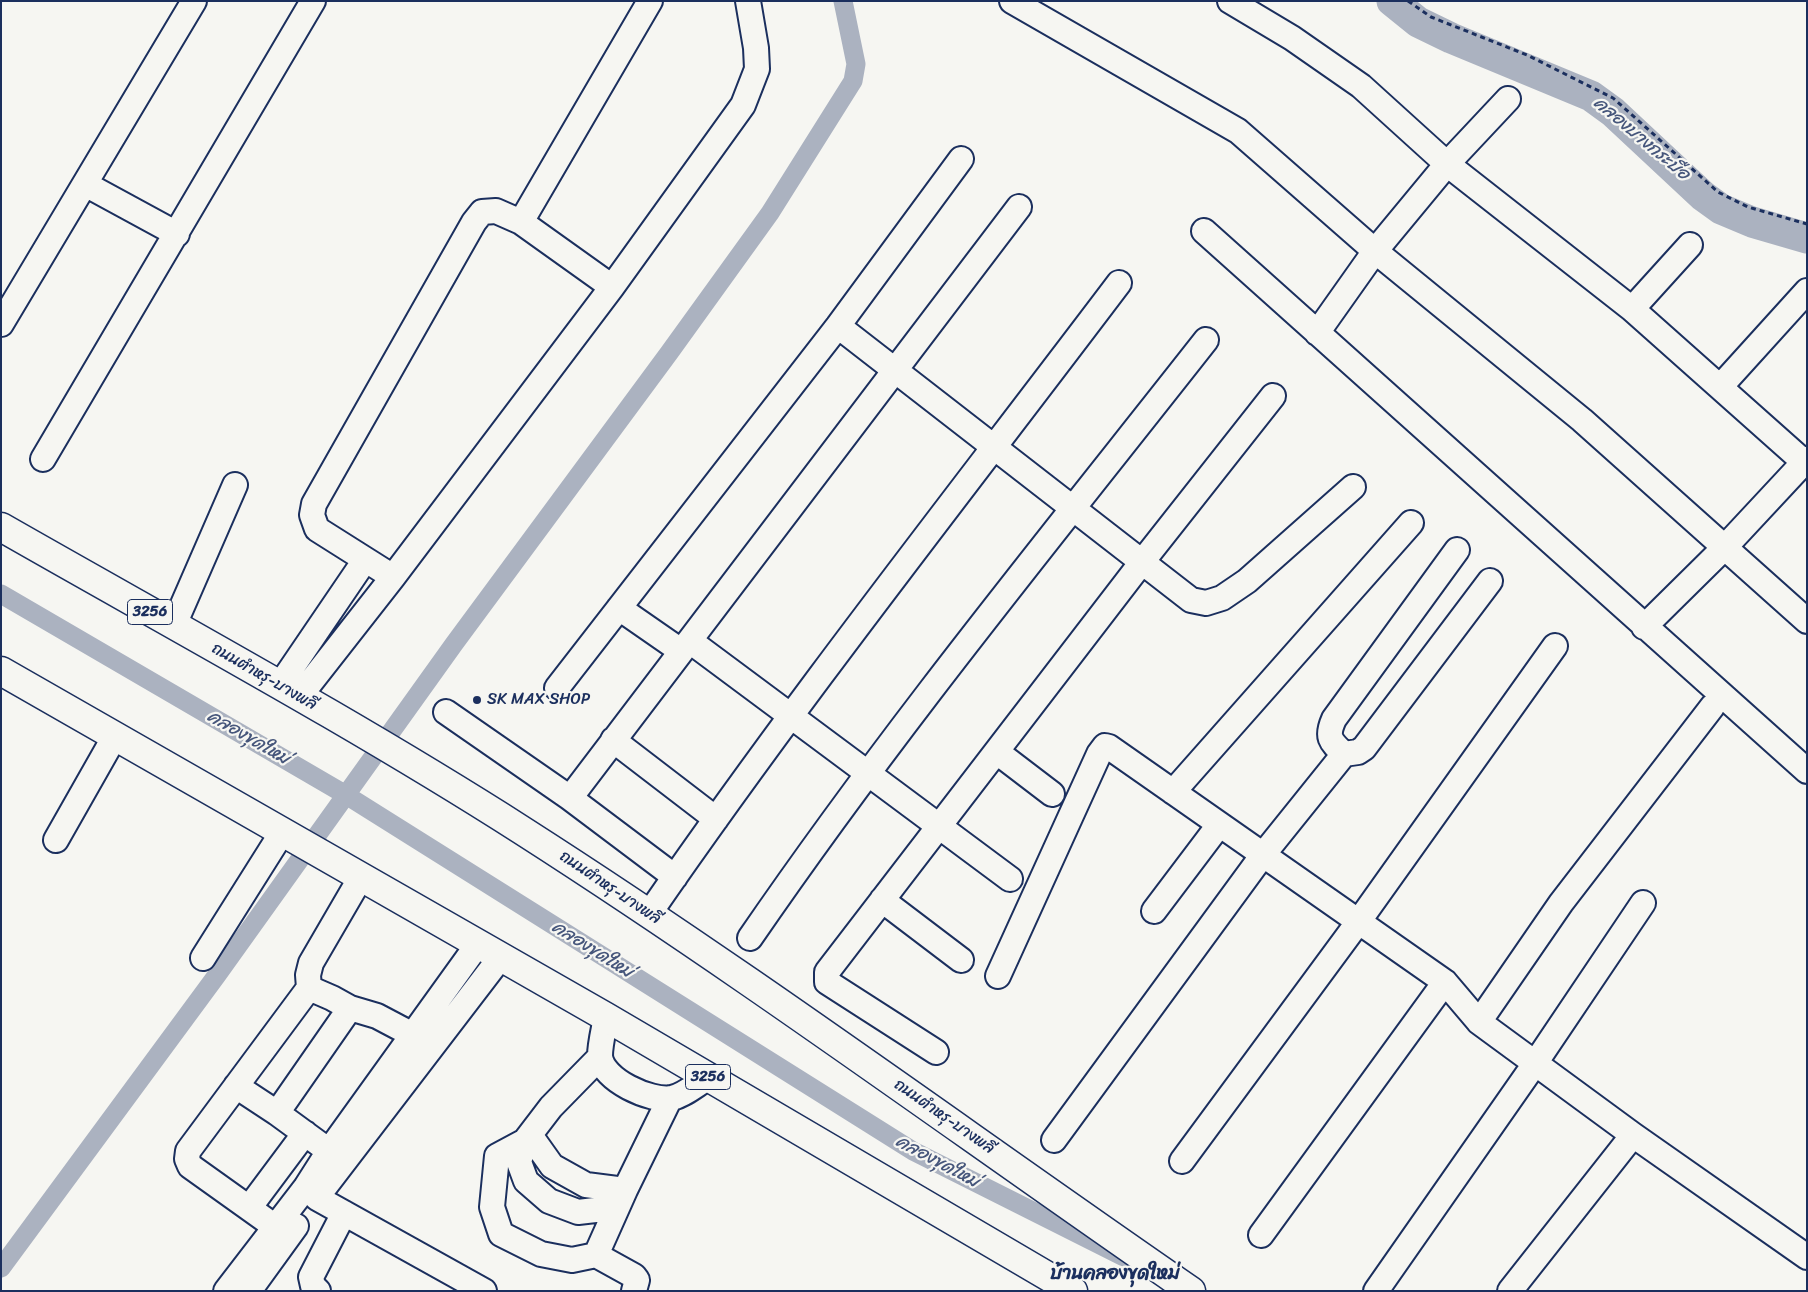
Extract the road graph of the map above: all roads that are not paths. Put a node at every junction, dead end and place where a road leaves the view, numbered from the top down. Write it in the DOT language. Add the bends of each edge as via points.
graph roads {
  1 [pos="194,1"];
  2 [pos="314,1"];
  3 [pos="650,1"];
  4 [pos="748,1"];
  5 [pos="1012,1"];
  6 [pos="1230,1"];
  7 [pos="1508,99"];
  8 [pos="960,160"];
  9 [pos="1448,164"];
  10 [pos="85,184"];
  11 [pos="1019,207"];
  12 [pos="521,222"];
  13 [pos="1204,231"];
  14 [pos="176,234"];
  15 [pos="1690,245"];
  16 [pos="1374,251"];
  17 [pos="1118,283"];
  18 [pos="612,287"];
  19 [pos="1807,291"];
  20 [pos="1632,309"];
  21 [pos="1,324"];
  22 [pos="838,326"];
  23 [pos="1317,333"];
  24 [pos="1206,340"];
  25 [pos="896,369"];
  26 [pos="1720,387"];
  27 [pos="1273,396"];
  28 [pos="994,448"];
  29 [pos="43,459"];
  30 [pos="1805,460"];
  31 [pos="235,485"];
  32 [pos="1353,487"];
  33 [pos="1073,509"];
  34 [pos="1411,523"];
  35 [pos="1,528"];
  36 [pos="1725,547"];
  37 [pos="1458,550"];
  38 [pos="365,560"];
  39 [pos="1142,562"];
  40 [pos="393,577"];
  41 [pos="1490,582"];
  42 [pos="619,608"];
  43 [pos="1807,621"];
  44 [pos="174,625"];
  45 [pos="1644,627"];
  46 [pos="686,646"];
  47 [pos="1556,646"];
  48 [pos="3,675"];
  49 [pos="557,688"];
  50 [pos="290,691"];
  51 [pos="1712,707"];
  52 [pos="446,712"];
  53 [pos="792,718"];
  54 [pos="115,736"];
  55 [pos="613,740"];
  56 [pos="997,752"];
  57 [pos="1344,754"];
  58 [pos="1807,771"];
  59 [pos="868,774"];
  60 [pos="1173,792"];
  61 [pos="1052,794"];
  62 [pos="570,798"];
  63 [pos="716,819"];
  64 [pos="1220,825"];
  65 [pos="939,827"];
  66 [pos="284,832"];
  67 [pos="56,840"];
  68 [pos="1262,856"];
  69 [pos="351,871"];
  70 [pos="675,877"];
  71 [pos="1010,879"];
  72 [pos="882,900"];
  73 [pos="1643,903"];
  74 [pos="1154,911"];
  75 [pos="649,914"];
  76 [pos="1359,920"];
  77 [pos="750,938"];
  78 [pos="489,951"];
  79 [pos="203,958"];
  80 [pos="961,960"];
  81 [pos="998,976"];
  82 [pos="1445,982"];
  83 [pos="309,988"];
  84 [pos="350,1008"];
  85 [pos="606,1017"];
  86 [pos="1479,1022"];
  87 [pos="413,1035"];
  88 [pos="936,1052"];
  89 [pos="600,1057"];
  90 [pos="1536,1062"];
  91 [pos="709,1077"];
  92 [pos="236,1086"];
  93 [pos="670,1098"];
  94 [pos="277,1113"];
  95 [pos="305,1133"];
  96 [pos="1633,1135"];
  97 [pos="527,1138"];
  98 [pos="1054,1140"];
  99 [pos="329,1151"];
  100 [pos="1182,1161"];
  101 [pos="624,1190"];
  102 [pos="317,1198"];
  103 [pos="249,1208"];
  104 [pos="344,1213"];
  105 [pos="282,1232"];
  106 [pos="1261,1235"];
  107 [pos="596,1255"];
  108 [pos="1807,1257"];
  109 [pos="226,1291"];
  110 [pos="249,1291"];
  111 [pos="318,1291"];
  112 [pos="484,1291"];
  113 [pos="634,1291"];
  114 [pos="1073,1291"];
  115 [pos="1191,1291"];
  116 [pos="1376,1291"];
  117 [pos="1510,1291"];
  1 -- 10 [label="street"];
  2 -- 14 [label="street"];
  3 -- 12 [label="street"];
  4 -- 18 [label="street" via="757,69 743,105"];
  5 -- 16 [label="street" via="1238,131"];
  6 -- 9 [label="street" via="1292,38 1361,86"];
  7 -- 9 [label="street"];
  8 -- 22 [label="street"];
  9 -- 16 [label="street"];
  9 -- 20 [label="street"];
  10 -- 14 [label="street"];
  10 -- 21 [label="street"];
  11 -- 25 [label="street"];
  12 -- 18 [label="street"];
  12 -- 38 [label="street" via="496,211 482,212 474,222 314,504 312,515 317,529"];
  13 -- 23 [label="street"];
  14 -- 29 [label="street"];
  15 -- 20 [label="street"];
  16 -- 23 [label="street"];
  16 -- 36 [label="street" via="1582,420"];
  17 -- 28 [label="street"];
  18 -- 40 [label="street"];
  19 -- 26 [label="street"];
  20 -- 26 [label="street"];
  22 -- 25 [label="street"];
  22 -- 42 [label="street"];
  23 -- 45 [label="street"];
  24 -- 33 [label="street"];
  25 -- 28 [label="street"];
  25 -- 46 [label="street"];
  26 -- 30 [label="street"];
  27 -- 39 [label="street"];
  28 -- 33 [label="street"];
  28 -- 53 [label="street"];
  30 -- 36 [label="street"];
  31 -- 44 [label="street"];
  32 -- 39 [label="street" via="1247,581 1222,598 1206,603 1192,600"];
  33 -- 39 [label="street"];
  33 -- 59 [label="street"];
  34 -- 60 [label="street"];
  35 -- 44 [label="main road, ถนนตำหรุ-บางพลี / 3256"];
  36 -- 43 [label="street"];
  36 -- 45 [label="street"];
  37 -- 57 [label="street" via="1334,719 1329,730 1330,738"];
  38 -- 40 [label="street"];
  38 -- 50 [label="street"];
  39 -- 56 [label="street"];
  40 -- 50 [label="street"];
  41 -- 57 [label="street" via="1364,748"];
  42 -- 46 [label="street"];
  42 -- 49 [label="street"];
  44 -- 50 [label="main road, ถนนตำหรุ-บางพลี / 3256"];
  45 -- 58 [label="street"];
  46 -- 53 [label="street"];
  46 -- 55 [label="street"];
  47 -- 76 [label="street"];
  48 -- 54 [label="main road, 3256"];
  50 -- 75 [label="main road, ถนนตำหรุ-บางพลี / 3256" via="514,826"];
  51 -- 86 [label="street" via="1561,903"];
  52 -- 62 [label="street"];
  53 -- 59 [label="street"];
  53 -- 63 [label="street"];
  54 -- 66 [label="main road, 3256"];
  54 -- 67 [label="street"];
  55 -- 62 [label="street"];
  55 -- 63 [label="street"];
  56 -- 61 [label="street"];
  56 -- 65 [label="street"];
  57 -- 68 [label="street"];
  59 -- 65 [label="street"];
  59 -- 77 [label="street"];
  60 -- 64 [label="street"];
  60 -- 81 [label="street" via="1117,752 1105,746 1102,749"];
  62 -- 70 [label="street"];
  63 -- 70 [label="street"];
  64 -- 68 [label="street"];
  64 -- 74 [label="street"];
  65 -- 71 [label="street"];
  65 -- 72 [label="street"];
  66 -- 69 [label="main road, 3256"];
  66 -- 79 [label="street"];
  68 -- 76 [label="street"];
  68 -- 98 [label="street"];
  69 -- 78 [label="main road, 3256"];
  69 -- 83 [label="street" via="311,963"];
  70 -- 75 [label="street"];
  72 -- 80 [label="street"];
  72 -- 88 [label="street" via="828,972 827,982"];
  73 -- 90 [label="street"];
  75 -- 115 [label="main road, ถนนตำหรุ-บางพลี / 3256"];
  76 -- 82 [label="street"];
  76 -- 100 [label="street"];
  78 -- 85 [label="main road, 3256"];
  78 -- 87 [label="street"];
  78 -- 102 [label="street"];
  82 -- 86 [label="street"];
  82 -- 106 [label="street"];
  83 -- 84 [label="street"];
  83 -- 92 [label="street"];
  84 -- 87 [label="street" via="377,1016"];
  84 -- 94 [label="street"];
  85 -- 89 [label="street"];
  85 -- 91 [label="main road, 3256"];
  86 -- 90 [label="street"];
  87 -- 99 [label="street"];
  89 -- 93 [label="street" via="607,1073 633,1090"];
  89 -- 97 [label="street" via="551,1107"];
  90 -- 96 [label="street"];
  90 -- 116 [label="street"];
  91 -- 93 [label="street" via="681,1095"];
  91 -- 114 [label="main road, 3256"];
  92 -- 94 [label="street"];
  92 -- 103 [label="street" via="188,1151 187,1159 190,1166"];
  93 -- 101 [label="street"];
  94 -- 95 [label="street"];
  95 -- 99 [label="street"];
  95 -- 103 [label="street"];
  96 -- 108 [label="street"];
  96 -- 117 [label="street"];
  97 -- 101 [label="street" via="552,1166 586,1186"];
  97 -- 101 [label="street" via="519,1162 526,1181 549,1201 578,1212 604,1209"];
  97 -- 107 [label="street" via="497,1156 492,1207 502,1234 541,1254 572,1260"];
  99 -- 105 [label="street"];
  101 -- 107 [label="street" via="595,1251"];
  102 -- 104 [label="street"];
  102 -- 105 [label="street"];
  103 -- 105 [label="street"];
  104 -- 111 [label="street" via="311,1277"];
  104 -- 112 [label="street"];
  105 -- 109 [label="street"];
  105 -- 110 [label="street"];
  107 -- 113 [label="street" via="634,1276 637,1280"];
}
